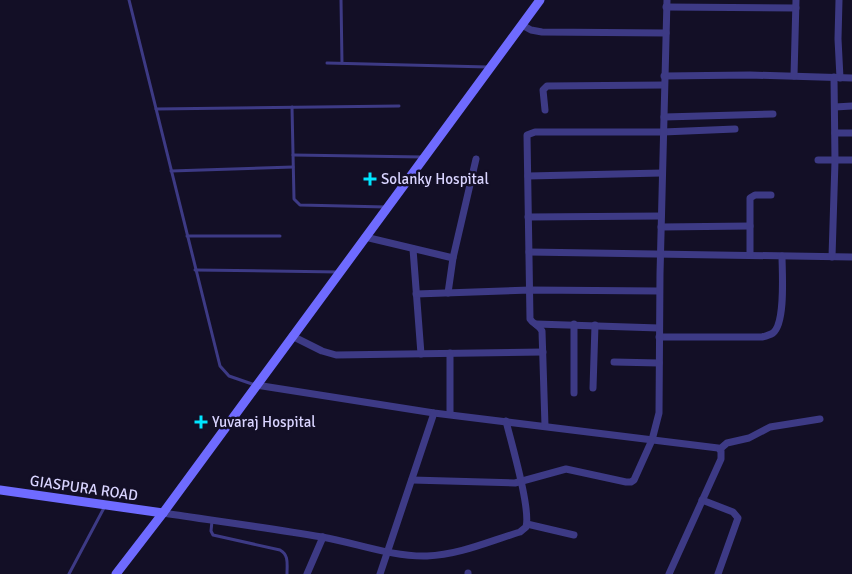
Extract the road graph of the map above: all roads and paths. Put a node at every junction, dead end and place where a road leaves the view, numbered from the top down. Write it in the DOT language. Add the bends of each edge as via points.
graph roads {
  1 [pos="129,0"];
  2 [pos="341,0"];
  3 [pos="540,0"];
  4 [pos="839,0"];
  5 [pos="666,4"];
  6 [pos="796,4"];
  7 [pos="522,25"];
  8 [pos="666,34"];
  9 [pos="327,62"];
  10 [pos="342,63"];
  11 [pos="491,67"];
  12 [pos="664,76"];
  13 [pos="794,76"];
  14 [pos="837,78"];
  15 [pos="852,78"];
  16 [pos="664,85"];
  17 [pos="399,106"];
  18 [pos="852,106"];
  19 [pos="292,107"];
  20 [pos="835,107"];
  21 [pos="156,109"];
  22 [pos="545,110"];
  23 [pos="773,114"];
  24 [pos="664,117"];
  25 [pos="735,129"];
  26 [pos="663,132"];
  27 [pos="835,133"];
  28 [pos="852,133"];
  29 [pos="293,156"];
  30 [pos="424,157"];
  31 [pos="476,159"];
  32 [pos="818,160"];
  33 [pos="852,160"];
  34 [pos="836,161"];
  35 [pos="293,167"];
  36 [pos="171,171"];
  37 [pos="662,173"];
  38 [pos="528,176"];
  39 [pos="770,195"];
  40 [pos="387,207"];
  41 [pos="661,216"];
  42 [pos="528,217"];
  43 [pos="750,226"];
  44 [pos="661,227"];
  45 [pos="187,236"];
  46 [pos="280,236"];
  47 [pos="365,237"];
  48 [pos="413,248"];
  49 [pos="529,252"];
  50 [pos="660,253"];
  51 [pos="750,255"];
  52 [pos="782,256"];
  53 [pos="832,257"];
  54 [pos="852,257"];
  55 [pos="453,258"];
  56 [pos="195,270"];
  57 [pos="340,272"];
  58 [pos="530,290"];
  59 [pos="659,292"];
  60 [pos="448,293"];
  61 [pos="416,294"];
  62 [pos="536,324"];
  63 [pos="574,324"];
  64 [pos="595,325"];
  65 [pos="659,328"];
  66 [pos="292,336"];
  67 [pos="659,337"];
  68 [pos="543,352"];
  69 [pos="450,353"];
  70 [pos="421,354"];
  71 [pos="614,362"];
  72 [pos="659,363"];
  73 [pos="256,385"];
  74 [pos="592,388"];
  75 [pos="574,393"];
  76 [pos="434,413"];
  77 [pos="450,414"];
  78 [pos="820,419"];
  79 [pos="506,421"];
  80 [pos="545,426"];
  81 [pos="652,440"];
  82 [pos="720,449"];
  83 [pos="412,480"];
  84 [pos="520,482"];
  85 [pos="0,490"];
  86 [pos="702,500"];
  87 [pos="106,504"];
  88 [pos="163,514"];
  89 [pos="212,521"];
  90 [pos="527,524"];
  91 [pos="574,535"];
  92 [pos="322,537"];
  93 [pos="387,551"];
  94 [pos="69,574"];
  95 [pos="116,574"];
  96 [pos="287,574"];
  97 [pos="307,574"];
  98 [pos="380,574"];
  99 [pos="668,574"];
  100 [pos="718,574"];
  1 -- 21 [label="lane"];
  2 -- 10 [label="lane"];
  3 -- 7 [label="street"];
  4 -- 14 [label="street"];
  5 -- 6 [label="street"];
  5 -- 8 [label="street"];
  6 -- 13 [label="street"];
  7 -- 8 [label="street" via="542,32"];
  7 -- 11 [label="street"];
  8 -- 12 [label="street"];
  9 -- 10 [label="lane"];
  10 -- 11 [label="lane"];
  11 -- 30 [label="street"];
  12 -- 13 [label="street"];
  12 -- 16 [label="street"];
  13 -- 14 [label="street"];
  14 -- 15 [label="street"];
  14 -- 20 [label="street"];
  16 -- 22 [label="street" via="547,86 543,90"];
  16 -- 24 [label="street"];
  17 -- 19 [label="lane"];
  18 -- 20 [label="street"];
  19 -- 21 [label="lane"];
  19 -- 29 [label="lane"];
  20 -- 27 [label="street"];
  21 -- 36 [label="lane"];
  23 -- 24 [label="street"];
  24 -- 26 [label="street"];
  25 -- 26 [label="street"];
  26 -- 37 [label="street"];
  26 -- 38 [label="street" via="529,133"];
  27 -- 28 [label="street"];
  27 -- 34 [label="street"];
  29 -- 30 [label="lane"];
  29 -- 35 [label="lane"];
  30 -- 40 [label="street"];
  31 -- 55 [label="street"];
  32 -- 34 [label="street"];
  33 -- 34 [label="street"];
  34 -- 53 [label="street"];
  35 -- 36 [label="lane"];
  35 -- 40 [label="lane" via="294,199 300,205"];
  36 -- 45 [label="lane"];
  37 -- 38 [label="street"];
  37 -- 41 [label="street"];
  38 -- 42 [label="street"];
  39 -- 43 [label="street" via="751,196"];
  40 -- 47 [label="street"];
  41 -- 42 [label="street"];
  41 -- 44 [label="street"];
  42 -- 49 [label="street"];
  43 -- 44 [label="street"];
  43 -- 51 [label="street"];
  44 -- 50 [label="street"];
  45 -- 46 [label="lane"];
  45 -- 56 [label="lane"];
  47 -- 48 [label="street"];
  47 -- 57 [label="street"];
  48 -- 55 [label="street"];
  48 -- 61 [label="street"];
  49 -- 50 [label="street"];
  49 -- 58 [label="street"];
  50 -- 51 [label="street"];
  50 -- 59 [label="street"];
  51 -- 52 [label="street"];
  52 -- 53 [label="street"];
  52 -- 67 [label="street" via="781,314 774,333 762,336"];
  53 -- 54 [label="street"];
  55 -- 60 [label="street"];
  56 -- 57 [label="lane"];
  56 -- 73 [label="lane" via="220,366 229,376"];
  57 -- 66 [label="street"];
  58 -- 59 [label="street"];
  58 -- 60 [label="street"];
  58 -- 62 [label="street" via="530,319"];
  59 -- 65 [label="street"];
  60 -- 61 [label="street"];
  61 -- 70 [label="street"];
  62 -- 63 [label="street"];
  62 -- 68 [label="street" via="542,330"];
  63 -- 64 [label="street"];
  63 -- 75 [label="street"];
  64 -- 65 [label="street"];
  64 -- 74 [label="street"];
  65 -- 67 [label="street"];
  66 -- 70 [label="street" via="336,355"];
  66 -- 73 [label="street"];
  67 -- 72 [label="street"];
  68 -- 69 [label="street"];
  68 -- 80 [label="street"];
  69 -- 70 [label="street"];
  69 -- 77 [label="street"];
  71 -- 72 [label="street"];
  72 -- 81 [label="street" via="658,419"];
  73 -- 76 [label="street"];
  73 -- 88 [label="street"];
  76 -- 77 [label="street"];
  76 -- 83 [label="street"];
  77 -- 79 [label="street"];
  78 -- 82 [label="street" via="770,427 749,438 727,443"];
  79 -- 80 [label="street"];
  79 -- 84 [label="street"];
  80 -- 81 [label="street"];
  81 -- 82 [label="street"];
  81 -- 84 [label="street" via="632,482 566,469"];
  82 -- 86 [label="street" via="721,458"];
  83 -- 84 [label="street"];
  83 -- 93 [label="street"];
  84 -- 90 [label="street"];
  85 -- 87 [label="street, GIASPURA ROAD"];
  86 -- 99 [label="street"];
  86 -- 100 [label="street" via="733,512 738,518"];
  87 -- 88 [label="street, GIASPURA ROAD"];
  87 -- 94 [label="lane"];
  88 -- 89 [label="street"];
  88 -- 95 [label="street"];
  89 -- 92 [label="street"];
  89 -- 96 [label="lane" via="213,535 284,552"];
  90 -- 91 [label="street"];
  90 -- 93 [label="street" via="520,532 449,553 426,556"];
  92 -- 93 [label="street"];
  92 -- 97 [label="street"];
  93 -- 98 [label="street"];
}
